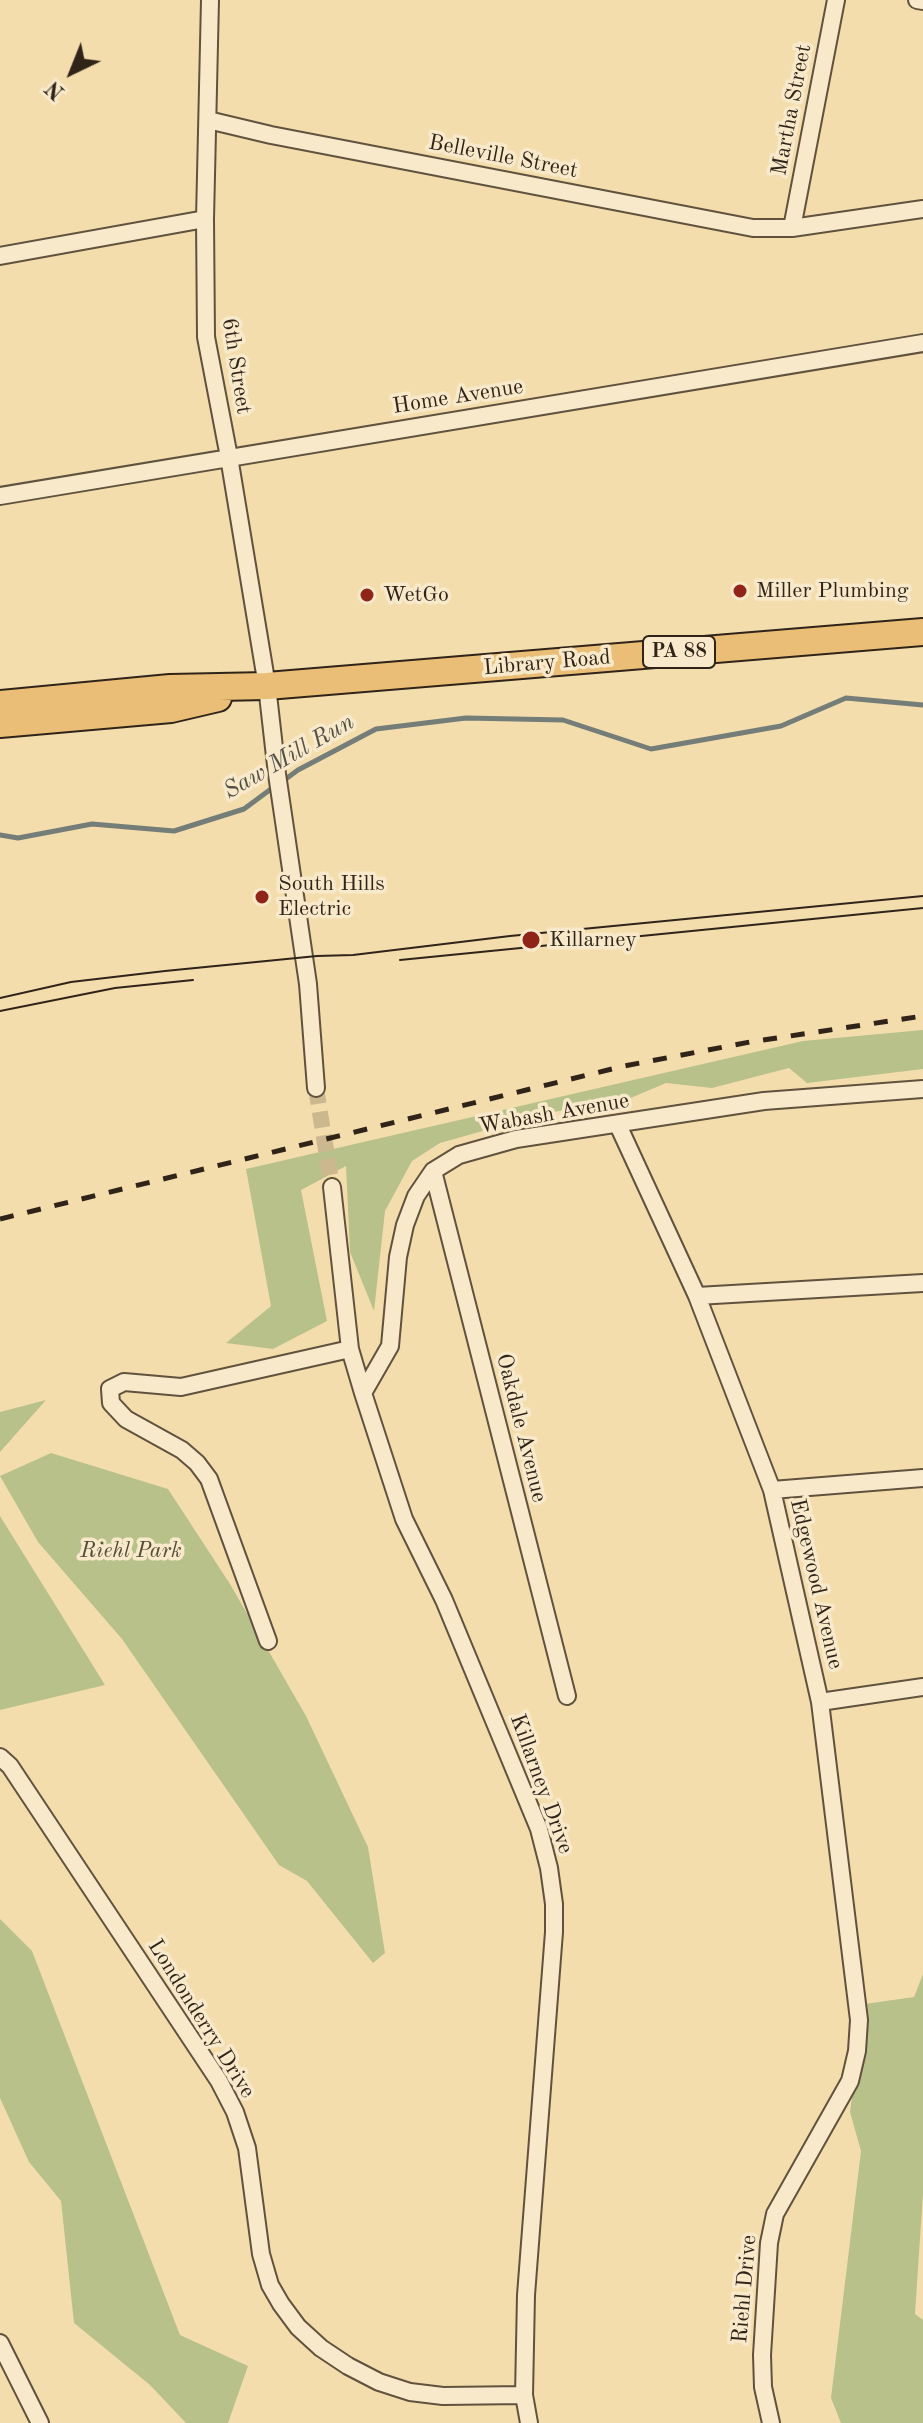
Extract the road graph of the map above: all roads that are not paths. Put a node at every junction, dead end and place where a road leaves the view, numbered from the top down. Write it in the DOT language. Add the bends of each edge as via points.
graph roads {
  1 [pos="210,0"];
  2 [pos="836,0"];
  3 [pos="208,120"];
  4 [pos="923,209"];
  5 [pos="205,219"];
  6 [pos="792,228"];
  7 [pos="0,256"];
  8 [pos="923,343"];
  9 [pos="229,457"];
  10 [pos="0,496"];
  11 [pos="923,632"];
  12 [pos="267,686"];
  13 [pos="0,704"];
  14 [pos="0,724"];
  15 [pos="316,1088"];
  16 [pos="923,1089"];
  17 [pos="618,1125"];
  18 [pos="433,1171"];
  19 [pos="332,1187"];
  20 [pos="923,1283"];
  21 [pos="697,1296"];
  22 [pos="350,1349"];
  23 [pos="363,1393"];
  24 [pos="923,1478"];
  25 [pos="772,1490"];
  26 [pos="268,1641"];
  27 [pos="923,1687"];
  28 [pos="567,1696"];
  29 [pos="820,1702"];
  30 [pos="0,1757"];
  31 [pos="850,2081"];
  32 [pos="0,2343"];
  33 [pos="524,2395"];
  34 [pos="40,2423"];
  35 [pos="529,2423"];
  36 [pos="771,2423"];
  1 -- 3 [label="street, 6th Street"];
  2 -- 6 [label="street, Martha Street"];
  3 -- 5 [label="street, 6th Street"];
  3 -- 6 [label="street, Belleville Street" via="753,228"];
  4 -- 6 [label="street, Belleville Street"];
  5 -- 7 [label="street"];
  5 -- 9 [label="street, 6th Street" via="206,337"];
  8 -- 9 [label="street, Home Avenue"];
  9 -- 10 [label="street, Home Avenue"];
  9 -- 12 [label="street, 6th Street"];
  11 -- 12 [label="main road, Library Road / PA 88"];
  12 -- 13 [label="main road, Library Road / PA 88" via="170,688"];
  12 -- 14 [label="main road, Library Road / PA 88" via="171,709"];
  12 -- 15 [label="street" via="308,984"];
  16 -- 17 [label="street, Wabash Avenue" via="764,1101"];
  17 -- 18 [label="street, Wabash Avenue" via="516,1139 459,1155"];
  17 -- 21 [label="street, Edgewood Avenue"];
  18 -- 23 [label="street" via="405,1225 390,1346"];
  18 -- 28 [label="street, Oakdale Avenue"];
  19 -- 22 [label="street, Killarney Drive"];
  20 -- 21 [label="street"];
  21 -- 25 [label="street, Edgewood Avenue"];
  22 -- 23 [label="street, Killarney Drive"];
  22 -- 26 [label="street" via="181,1387 124,1382 110,1389 111,1403 126,1419 182,1450 209,1479"];
  23 -- 33 [label="street, Killarney Drive" via="404,1519 456,1628 539,1829 549,1868 554,1932 526,2295"];
  24 -- 25 [label="street"];
  25 -- 29 [label="street, Edgewood Avenue"];
  27 -- 29 [label="street"];
  29 -- 31 [label="street, Edgewood Avenue" via="859,2020"];
  30 -- 33 [label="street, Londonderry Drive" via="219,2081 247,2148 270,2285 298,2327 348,2366 410,2392"];
  31 -- 36 [label="street, Riehl Drive" via="775,2214 762,2355"];
  32 -- 34 [label="street"];
  33 -- 35 [label="street, Killarney Drive"];
}
